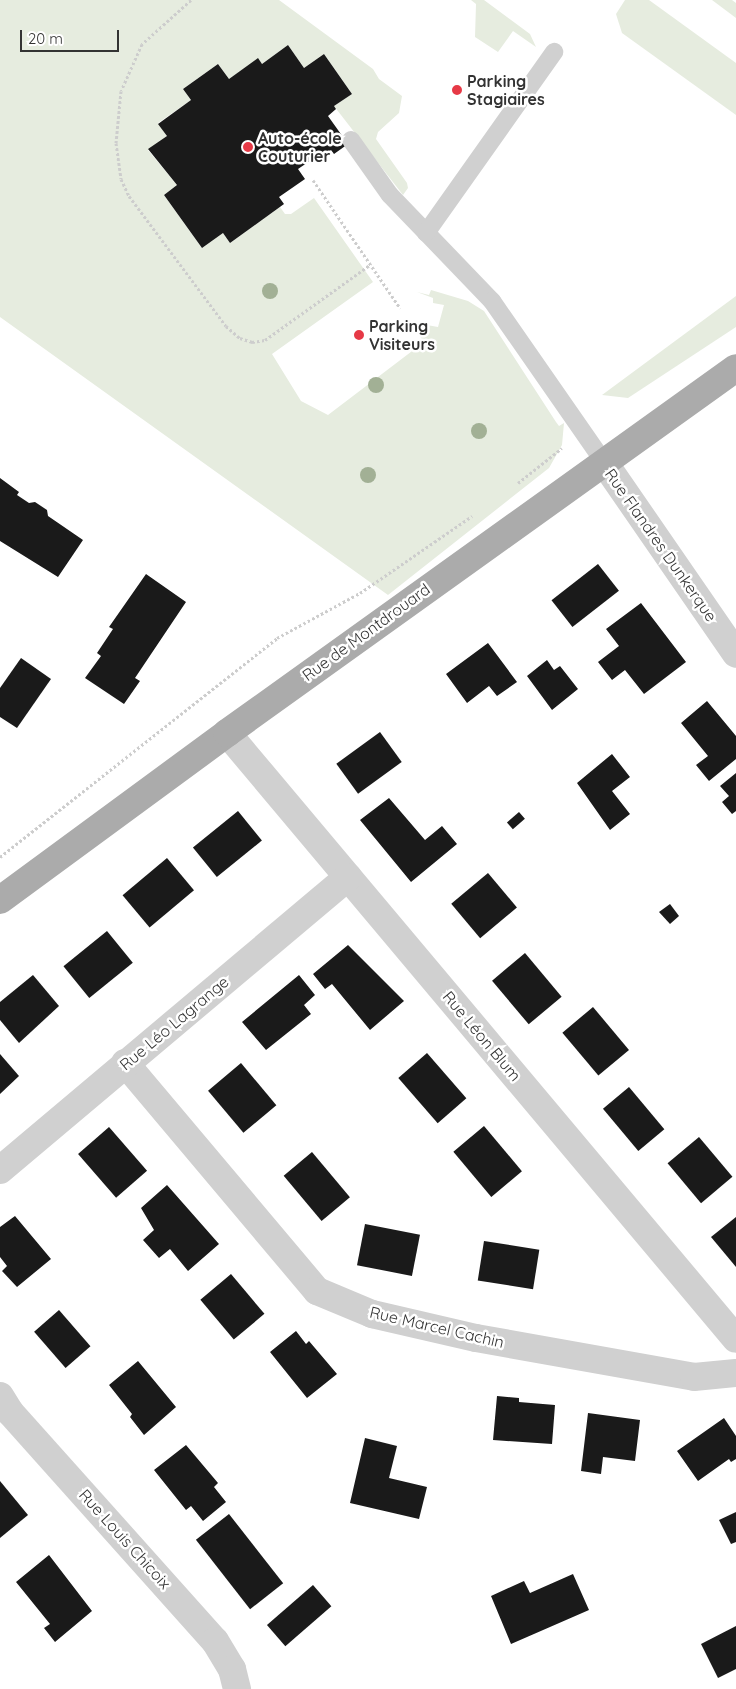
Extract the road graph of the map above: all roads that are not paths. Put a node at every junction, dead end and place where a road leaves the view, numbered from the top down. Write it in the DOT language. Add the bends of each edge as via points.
graph roads {
  1 [pos="554,52"];
  2 [pos="351,140"];
  3 [pos="426,233"];
  4 [pos="736,368"];
  5 [pos="603,461"];
  6 [pos="735,652"];
  7 [pos="227,733"];
  8 [pos="348,877"];
  9 [pos="0,900"];
  10 [pos="124,1063"];
  11 [pos="0,1170"];
  12 [pos="736,1339"];
  13 [pos="736,1373"];
  14 [pos="0,1396"];
  15 [pos="237,1689"];
  1 -- 3 [label="lane"];
  2 -- 3 [label="lane" via="390,195"];
  3 -- 5 [label="lane" via="492,301"];
  4 -- 5 [label="main road, Rue de Montdrouard"];
  5 -- 6 [label="street, Rue Flandres Dunkerque"];
  5 -- 7 [label="main road, Rue de Montdrouard"];
  7 -- 8 [label="street, Rue Léon Blum"];
  7 -- 9 [label="main road, Rue de Montdrouard"];
  8 -- 10 [label="street, Rue Léo Lagrange"];
  8 -- 12 [label="street, Rue Léon Blum"];
  10 -- 11 [label="street, Rue Léo Lagrange"];
  10 -- 13 [label="street, Rue Marcel Cachin" via="317,1291 372,1314 476,1338 694,1377"];
  14 -- 15 [label="street, Rue Louis Chicoix" via="10,1412 214,1640 232,1669"];
}
